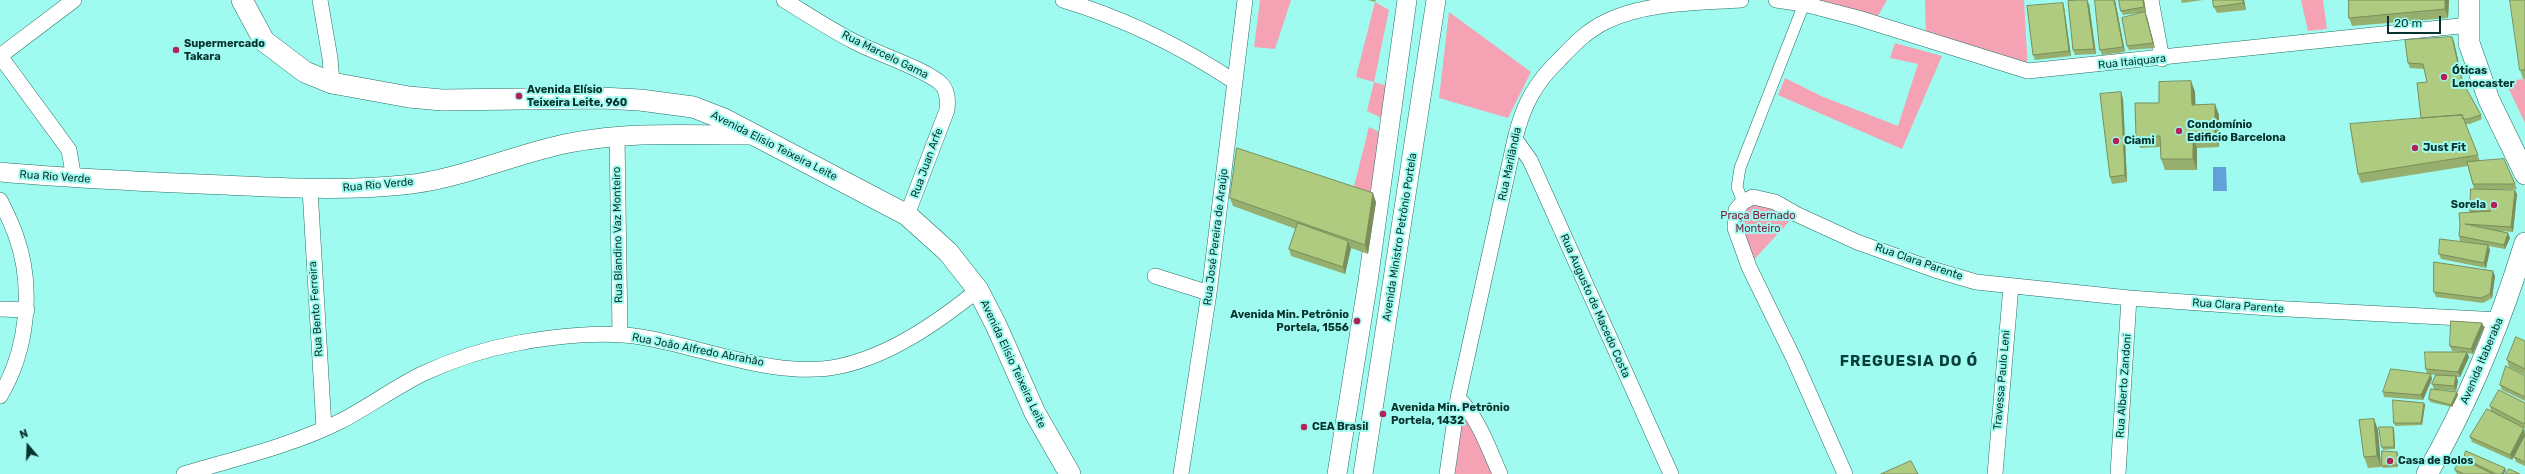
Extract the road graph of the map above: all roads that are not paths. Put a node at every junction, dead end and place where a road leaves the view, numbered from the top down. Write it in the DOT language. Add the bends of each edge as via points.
graph roads {
  1 [pos="74,0"];
  2 [pos="242,0"];
  3 [pos="320,0"];
  4 [pos="784,0"];
  5 [pos="1063,0"];
  6 [pos="1245,0"];
  7 [pos="1407,0"];
  8 [pos="1436,0"];
  9 [pos="1741,0"];
  10 [pos="1776,0"];
  11 [pos="2152,0"];
  12 [pos="2469,0"];
  13 [pos="1804,4"];
  14 [pos="2469,25"];
  15 [pos="0,56"];
  16 [pos="2162,59"];
  17 [pos="1235,82"];
  18 [pos="332,83"];
  19 [pos="947,110"];
  20 [pos="617,135"];
  21 [pos="751,135"];
  22 [pos="1516,139"];
  23 [pos="0,172"];
  24 [pos="2525,174"];
  25 [pos="74,179"];
  26 [pos="310,189"];
  27 [pos="0,200"];
  28 [pos="1743,202"];
  29 [pos="907,216"];
  30 [pos="2525,243"];
  31 [pos="1155,276"];
  32 [pos="2010,286"];
  33 [pos="978,290"];
  34 [pos="1209,293"];
  35 [pos="2129,298"];
  36 [pos="0,310"];
  37 [pos="27,310"];
  38 [pos="2500,320"];
  39 [pos="620,335"];
  40 [pos="0,396"];
  41 [pos="1458,398"];
  42 [pos="324,428"];
  43 [pos="184,474"];
  44 [pos="1070,474"];
  45 [pos="1181,474"];
  46 [pos="1337,474"];
  47 [pos="1363,474"];
  48 [pos="1447,474"];
  49 [pos="1500,474"];
  50 [pos="1671,474"];
  51 [pos="1845,474"];
  52 [pos="1995,474"];
  53 [pos="2118,474"];
  54 [pos="2427,474"];
  1 -- 15 [label="street"];
  2 -- 18 [label="main road, Avenida Elísio Teixeira Leite" via="264,41 305,72"];
  3 -- 18 [label="street"];
  4 -- 19 [label="street, Rua Marcelo Gama" via="854,42 939,82 946,92"];
  5 -- 17 [label="street" via="1108,13 1186,50"];
  6 -- 17 [label="street, Rua José Pereira de Araújo"];
  7 -- 46 [label="street" via="1368,281"];
  8 -- 47 [label="street, Avenida Ministro Petrônio Portela"];
  9 -- 22 [label="street, Rua Marilândia" via="1638,11 1607,21 1582,36 1532,91 1521,113"];
  10 -- 13 [label="street"];
  11 -- 16 [label="street"];
  12 -- 14 [label="main road"];
  13 -- 16 [label="street, Rua Itaiquara" via="1858,18 2028,72"];
  13 -- 28 [label="street" via="1740,168 1737,187"];
  14 -- 16 [label="street, Rua Itaiquara"];
  14 -- 24 [label="main road" via="2469,43 2489,100"];
  15 -- 25 [label="street" via="69,150"];
  17 -- 34 [label="street, Rua José Pereira de Araújo"];
  18 -- 21 [label="main road, Avenida Elísio Teixeira Leite" via="409,97 442,100 601,98 670,103 693,107 724,119"];
  19 -- 29 [label="street, Rua Juan Arfe"];
  20 -- 21 [label="street, Rua Rio Verde"];
  20 -- 26 [label="street, Rua Rio Verde" via="567,144 405,185"];
  20 -- 39 [label="street, Rua Blandino Vaz Monteiro"];
  21 -- 29 [label="main road, Avenida Elísio Teixeira Leite"];
  22 -- 41 [label="street, Rua Marilândia"];
  22 -- 50 [label="street, Rua Augusto de Macedo Costa" via="1530,160"];
  23 -- 25 [label="street, Rua Rio Verde"];
  25 -- 26 [label="street, Rua Rio Verde"];
  26 -- 42 [label="street, Rua Bento Ferreira"];
  27 -- 37 [label="street" via="22,256"];
  28 -- 32 [label="street, Rua Clara Parente" via="1753,197 1763,198 1857,242 1935,270 1976,282"];
  28 -- 51 [label="street" via="1736,210 1734,218 1749,267 1794,359"];
  29 -- 33 [label="main road, Avenida Elísio Teixeira Leite" via="948,252"];
  30 -- 38 [label="main road, Avenida Itaberaba"];
  31 -- 34 [label="street"];
  32 -- 35 [label="street, Rua Clara Parente"];
  32 -- 52 [label="street, Travessa Paulo Leni"];
  33 -- 39 [label="street, Rua João Alfredo Abrahão" via="957,307 883,352 841,366 821,369 791,368 747,361 640,337"];
  33 -- 44 [label="main road, Avenida Elísio Teixeira Leite" via="1035,413"];
  34 -- 45 [label="street, Rua José Pereira de Araújo"];
  35 -- 38 [label="street, Rua Clara Parente"];
  35 -- 53 [label="street, Rua Alberto Zandoni"];
  36 -- 37 [label="street"];
  37 -- 40 [label="street" via="12,370"];
  38 -- 54 [label="main road, Avenida Itaberaba" via="2473,388"];
  39 -- 42 [label="street, Rua João Alfredo Abrahão" via="559,337 517,343 470,355 421,375"];
  41 -- 48 [label="street, Rua Marilândia"];
  41 -- 49 [label="street" via="1471,411 1481,429"];
  42 -- 43 [label="street, Rua João Alfredo Abrahão" via="255,454"];
}
